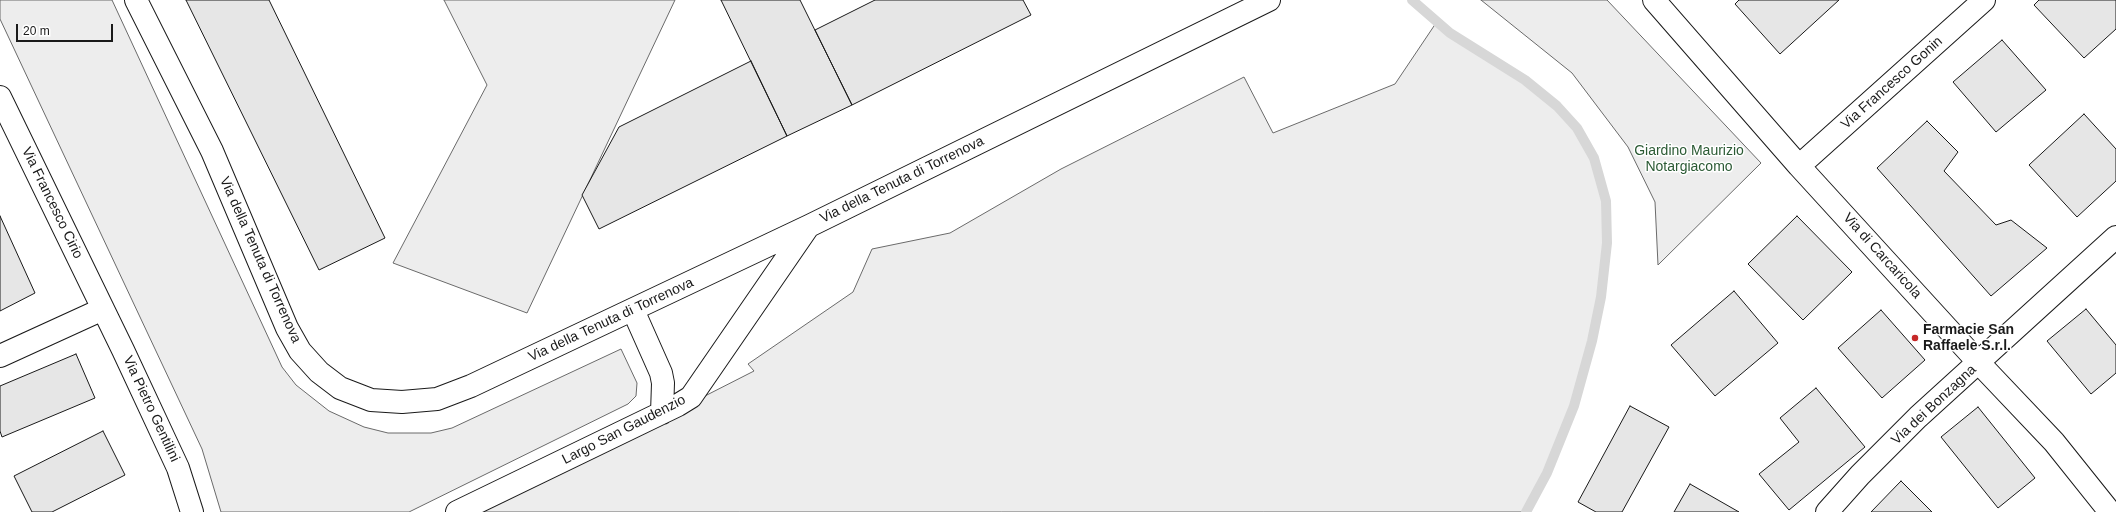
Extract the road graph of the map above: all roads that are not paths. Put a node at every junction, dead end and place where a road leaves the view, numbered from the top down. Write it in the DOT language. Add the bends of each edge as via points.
graph roads {
  1 [pos="136,0"];
  2 [pos="1269,0"];
  3 [pos="1654,0"];
  4 [pos="1984,0"];
  5 [pos="0,97"];
  6 [pos="1799,166"];
  7 [pos="809,226"];
  8 [pos="2116,237"];
  9 [pos="103,309"];
  10 [pos="633,310"];
  11 [pos="0,356"];
  12 [pos="1979,363"];
  13 [pos="662,413"];
  14 [pos="192,512"];
  15 [pos="458,512"];
  16 [pos="1827,512"];
  17 [pos="2110,512"];
  1 -- 10 [label="street, Via della Tenuta di Torrenova" via="212,151 287,328 308,361 340,388 371,400 422,402 437,399 471,386"];
  2 -- 7 [label="street, Via della Tenuta di Torrenova"];
  3 -- 6 [label="street, Via di Carcaricola"];
  4 -- 6 [label="street, Via Francesco Gonin"];
  5 -- 9 [label="street, Via Francesco Cirio"];
  6 -- 12 [label="street, Via di Carcaricola"];
  7 -- 10 [label="street, Via della Tenuta di Torrenova"];
  7 -- 13 [label="street, Largo San Gaudenzio" via="696,391 685,401"];
  8 -- 12 [label="street, Via dei Bonzagna"];
  9 -- 11 [label="street"];
  9 -- 14 [label="street, Via Pietro Gentilini" via="178,468"];
  10 -- 13 [label="street" via="661,373"];
  12 -- 16 [label="street, Via dei Bonzagna" via="1884,450"];
  12 -- 17 [label="street, Via di Carcaricola" via="2054,442"];
  13 -- 15 [label="street, Largo San Gaudenzio"];
}
